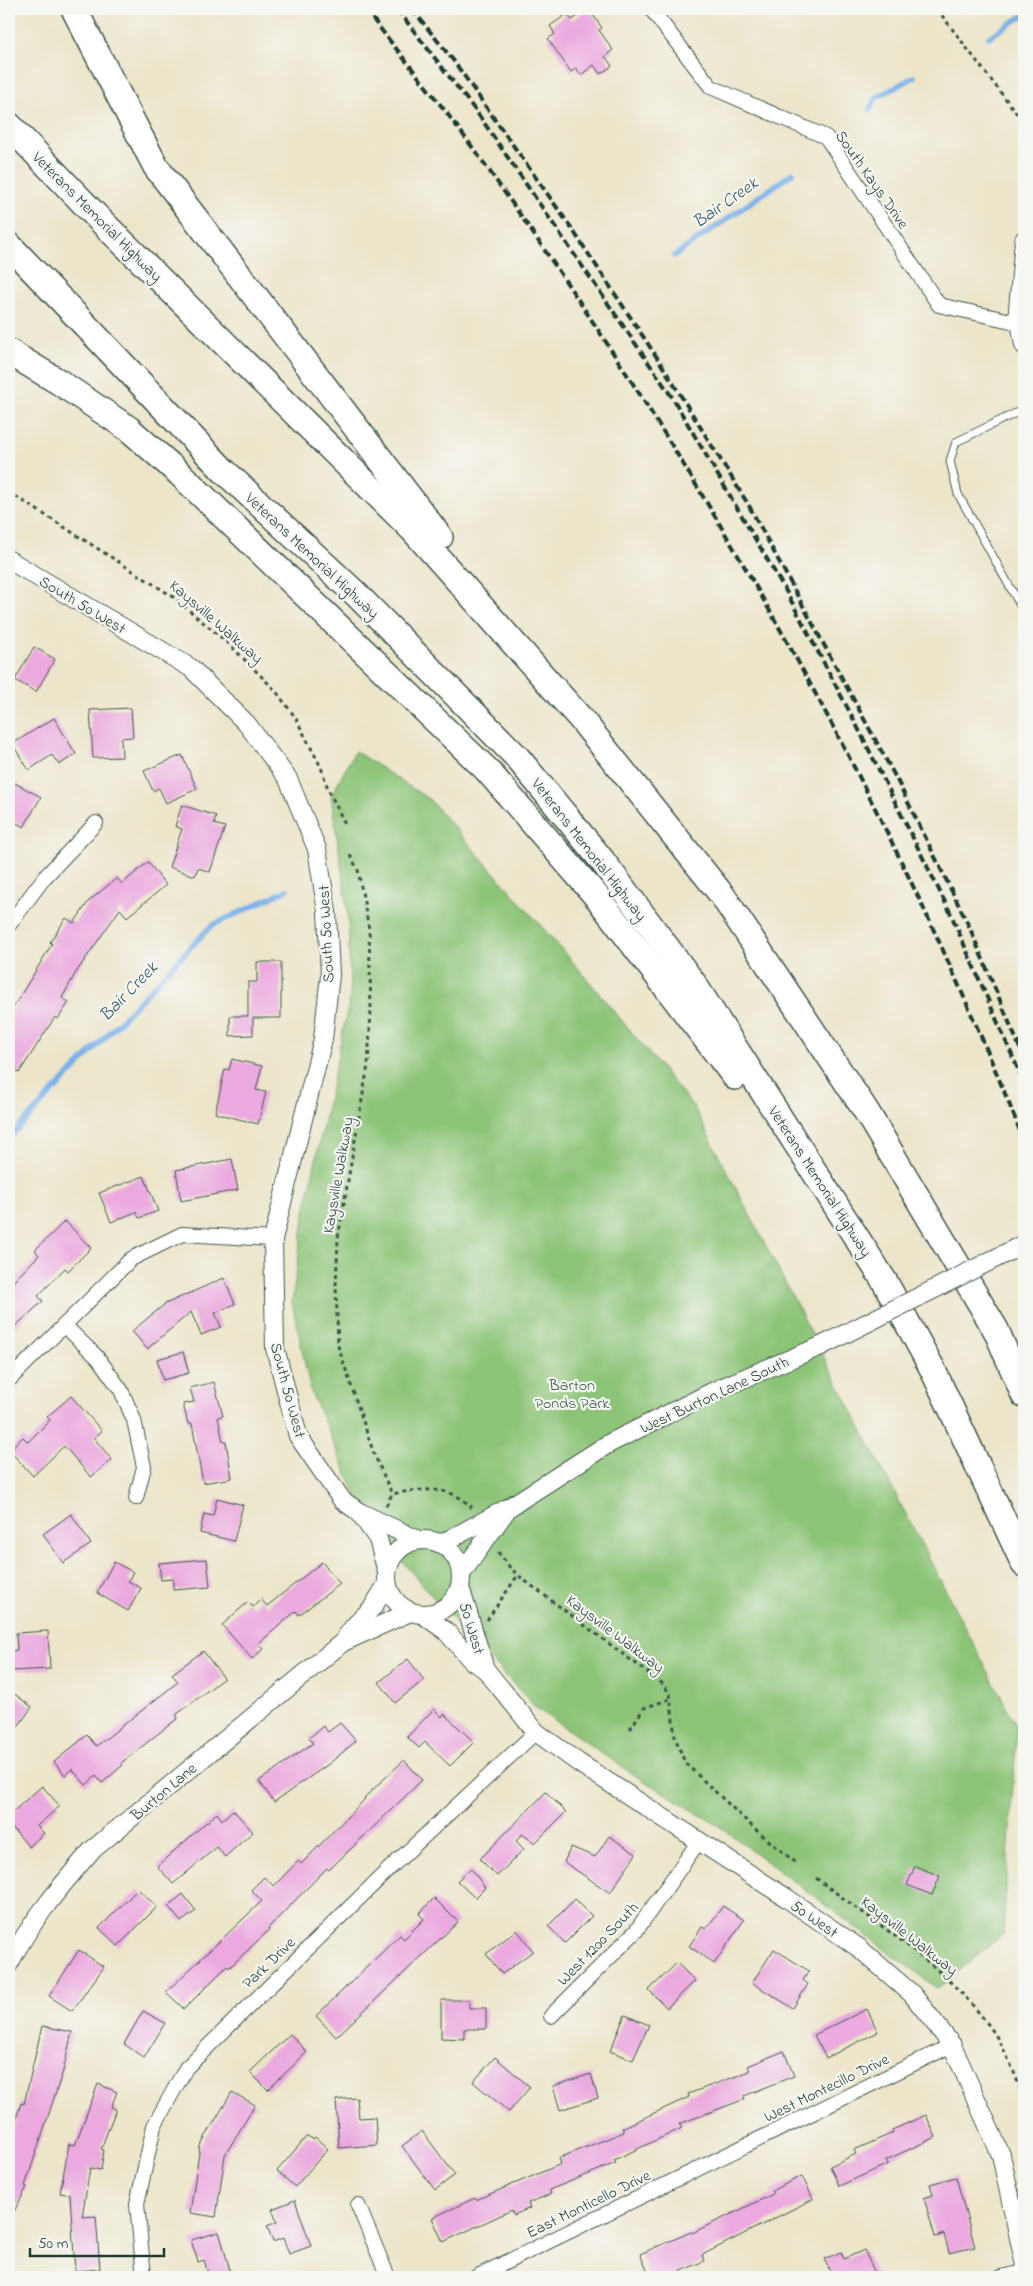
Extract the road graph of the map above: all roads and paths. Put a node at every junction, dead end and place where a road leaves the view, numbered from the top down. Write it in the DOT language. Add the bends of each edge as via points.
graph roads {
  1 [pos="74,9"];
  2 [pos="651,9"];
  3 [pos="936,9"];
  4 [pos="1024,123"];
  5 [pos="9,124"];
  6 [pos="1024,240"];
  7 [pos="9,245"];
  8 [pos="1020,323"];
  9 [pos="1024,344"];
  10 [pos="9,352"];
  11 [pos="1024,410"];
  12 [pos="9,492"];
  13 [pos="9,560"];
  14 [pos="1024,612"];
  15 [pos="581,719"];
  16 [pos="96,823"];
  17 [pos="346,826"];
  18 [pos="350,855"];
  19 [pos="9,925"];
  20 [pos="272,1239"];
  21 [pos="1024,1244"];
  22 [pos="862,1245"];
  23 [pos="64,1325"];
  24 [pos="9,1380"];
  25 [pos="1024,1395"];
  26 [pos="392,1494"];
  27 [pos="136,1498"];
  28 [pos="386,1506"];
  29 [pos="508,1508"];
  30 [pos="359,1512"];
  31 [pos="475,1512"];
  32 [pos="418,1540"];
  33 [pos="441,1544"];
  34 [pos="494,1548"];
  35 [pos="1024,1564"];
  36 [pos="518,1575"];
  37 [pos="387,1578"];
  38 [pos="461,1580"];
  39 [pos="416,1613"];
  40 [pos="486,1622"];
  41 [pos="343,1642"];
  42 [pos="485,1669"];
  43 [pos="670,1700"];
  44 [pos="630,1729"];
  45 [pos="536,1732"];
  46 [pos="699,1841"];
  47 [pos="795,1862"];
  48 [pos="816,1878"];
  49 [pos="9,1964"];
  50 [pos="551,2016"];
  51 [pos="952,2045"];
  52 [pos="1024,2098"];
  53 [pos="716,2160"];
  54 [pos="358,2204"];
  55 [pos="1024,2261"];
  56 [pos="1024,2272"];
  57 [pos="144,2277"];
  58 [pos="388,2277"];
  59 [pos="476,2277"];
  60 [pos="1001,2277"];
  1 -- 15 [label="highway" via="156,167"];
  2 -- 8 [label="street, South Kays Drive" via="711,87 826,137 940,305"];
  3 -- 4 [label="path"];
  5 -- 15 [label="highway, Veterans Memorial Highway" via="99,219 413,530"];
  6 -- 8 [label="street" via="1018,309"];
  7 -- 22 [label="highway, Veterans Memorial Highway" via="224,471 356,594 516,756 601,859 694,984"];
  8 -- 9 [label="street"];
  10 -- 22 [label="highway" via="136,435 487,770 597,897"];
  11 -- 14 [label="lane" via="956,442 950,461 958,494"];
  12 -- 17 [label="path, Kaysville Walkway" via="172,596 230,645 275,690 294,717 321,767"];
  13 -- 20 [label="street, South 50 West" via="191,668 247,724 288,779 317,849 327,912 330,975 322,1039"];
  15 -- 25 [label="highway, Veterans Memorial Highway" via="722,895 866,1111 996,1330"];
  16 -- 19 [label="street" via="44,878"];
  18 -- 26 [label="path, Kaysville Walkway" via="358,870 369,929 372,1010 368,1065 338,1238 338,1346 374,1454"];
  20 -- 23 [label="street" via="182,1234 131,1259"];
  20 -- 30 [label="street, South 50 West" via="275,1348 298,1436 342,1500"];
  21 -- 29 [label="street, West Burton Lane South, bridge" via="821,1346 716,1390 608,1444"];
  22 -- 35 [label="highway, Veterans Memorial Highway" via="886,1282 932,1368"];
  23 -- 24 [label="street"];
  23 -- 27 [label="street" via="98,1358 121,1390 134,1420 144,1468"];
  26 -- 28 [label="path"];
  26 -- 31 [label="path" via="421,1488 451,1492"];
  29 -- 33 [label="street, West Burton Lane South"];
  29 -- 38 [label="street, West Burton Lane South"];
  30 -- 32 [label="street, South 50 West"];
  30 -- 37 [label="street, South 50 West" via="378,1539"];
  32 -- 33 [label="street"];
  32 -- 37 [label="street" via="397,1551 390,1561"];
  33 -- 38 [label="street" via="458,1562"];
  34 -- 36 [label="path, Kaysville Walkway"];
  36 -- 40 [label="path"];
  36 -- 43 [label="path, Kaysville Walkway" via="663,1684"];
  37 -- 39 [label="street" via="391,1595 399,1605"];
  37 -- 41 [label="street, Burton Lane" via="373,1607 355,1624"];
  38 -- 39 [label="street" via="455,1598 446,1607 434,1613"];
  38 -- 42 [label="street, 50 West"];
  39 -- 41 [label="street, Burton Lane"];
  39 -- 42 [label="street, 50 West" via="446,1631 472,1661"];
  41 -- 49 [label="street, Burton Lane" via="91,1851 55,1892"];
  42 -- 45 [label="street, 50 West"];
  43 -- 44 [label="path" via="644,1708"];
  43 -- 47 [label="path, Kaysville Walkway" via="675,1738 685,1763"];
  45 -- 46 [label="street, 50 West"];
  45 -- 57 [label="street, Park Drive" via="389,1869 186,2068 154,2126 137,2204"];
  46 -- 50 [label="street, West 1200 South" via="636,1931"];
  46 -- 51 [label="street, 50 West" via="860,1948 912,1994"];
  48 -- 52 [label="path, Kaysville Walkway" via="951,1980 988,2024"];
  51 -- 53 [label="street, West Montecillo Drive"];
  51 -- 55 [label="street, 50 West" via="1001,2155"];
  53 -- 59 [label="street, East Monticello Drive"];
  54 -- 58 [label="street"];
  56 -- 60 [label="street"];
}
